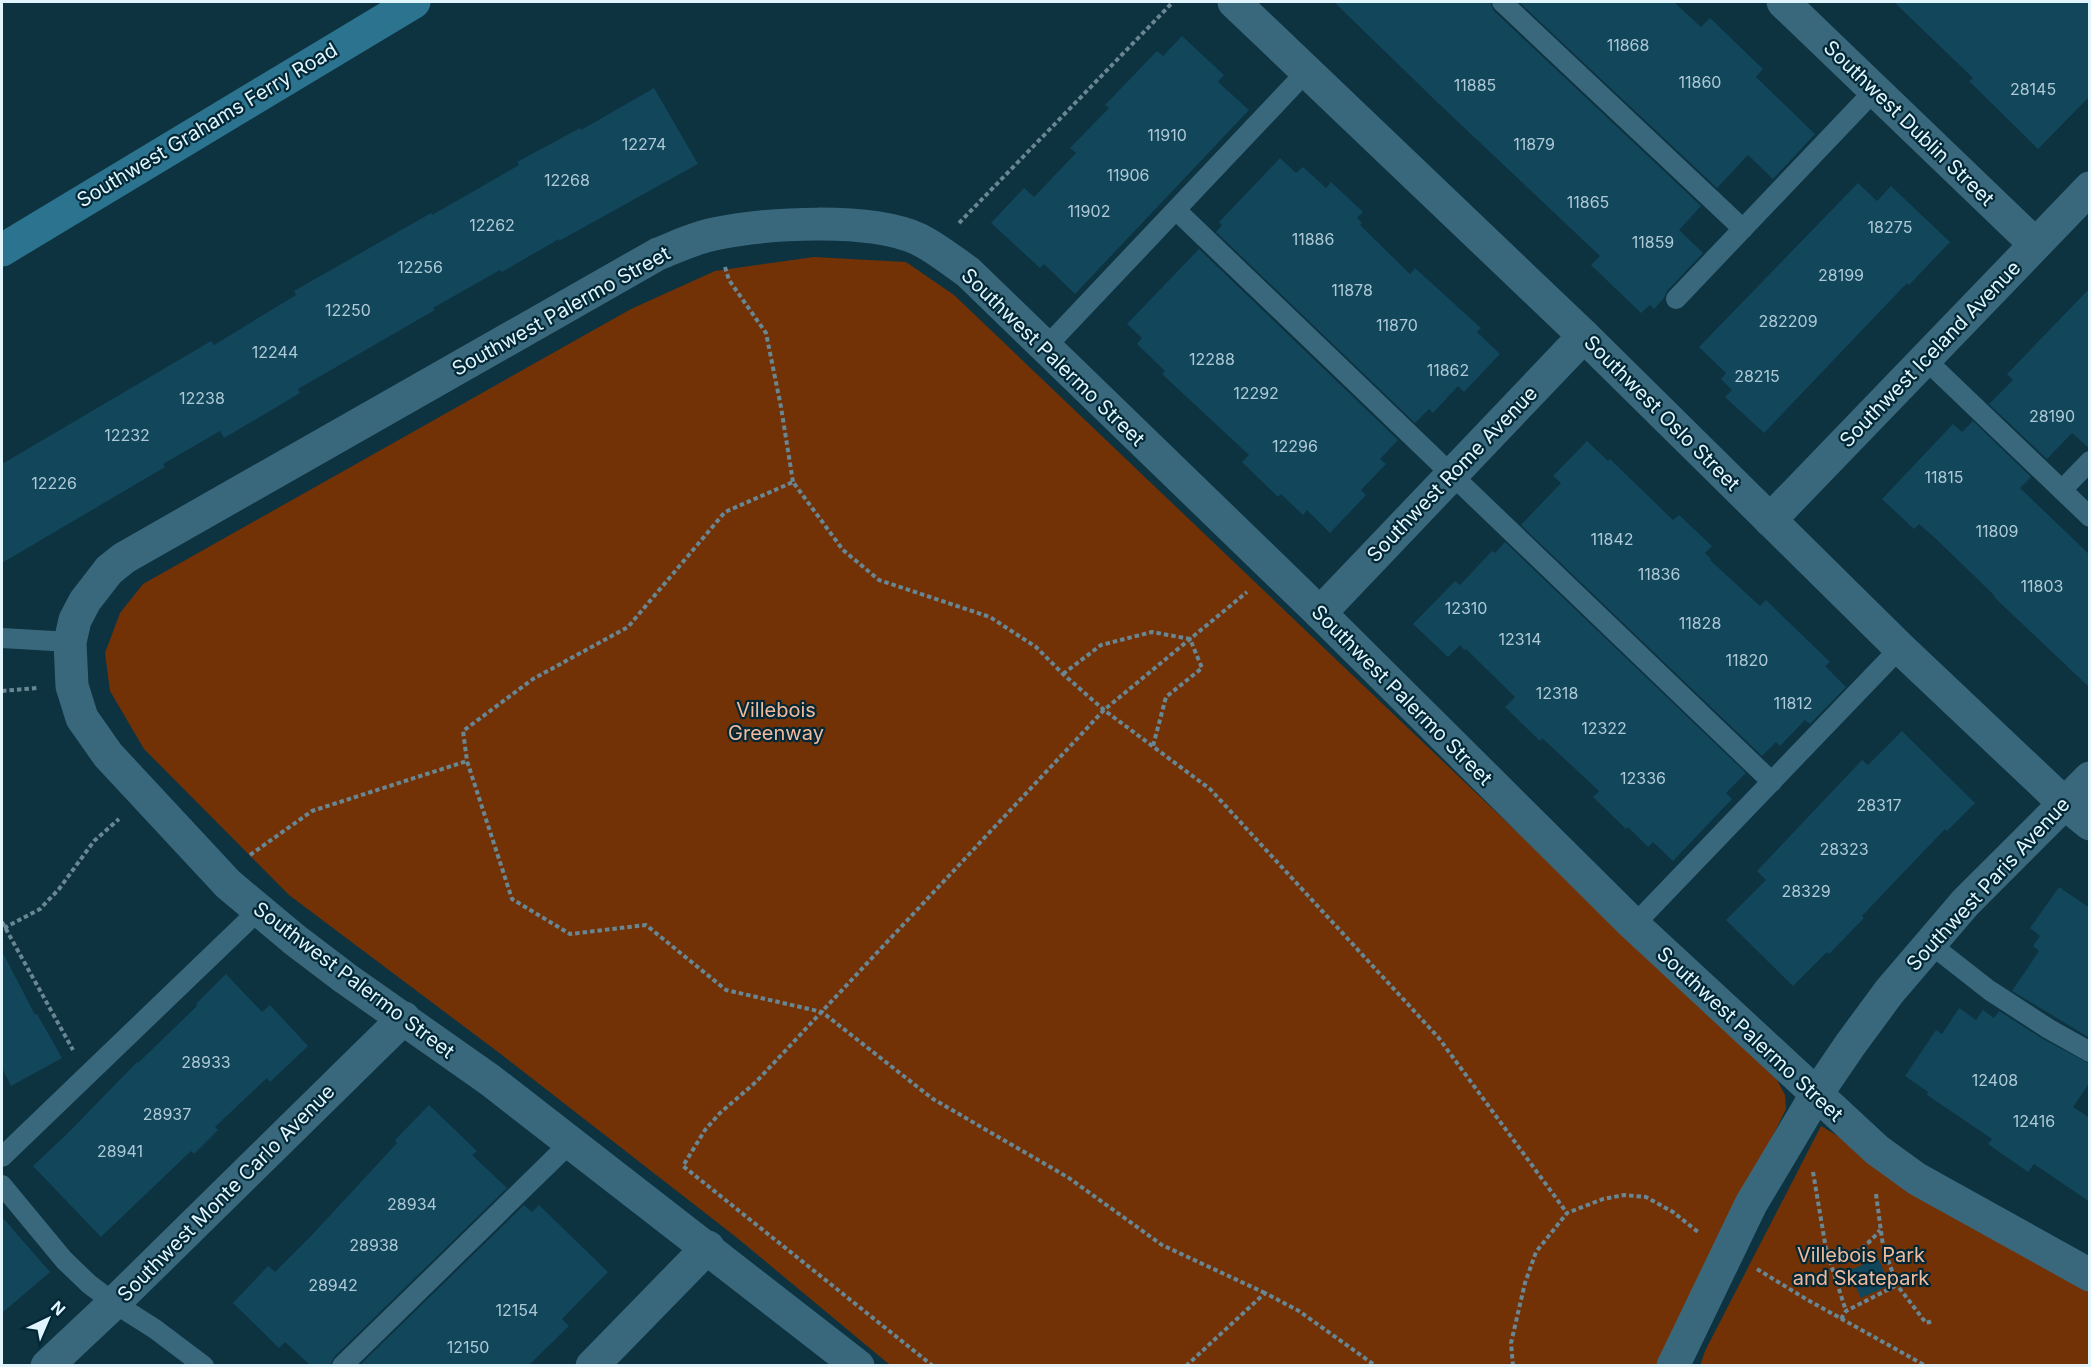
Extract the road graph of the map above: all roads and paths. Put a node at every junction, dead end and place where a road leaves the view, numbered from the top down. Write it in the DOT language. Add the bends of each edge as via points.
graph roads {
  1 [pos="414,2"];
  2 [pos="1173,2"];
  3 [pos="1234,2"];
  4 [pos="1502,2"];
  5 [pos="1783,2"];
  6 [pos="1307,71"];
  7 [pos="1875,90"];
  8 [pos="2090,188"];
  9 [pos="1176,210"];
  10 [pos="1743,229"];
  11 [pos="715,234"];
  12 [pos="2035,244"];
  13 [pos="2,250"];
  14 [pos="934,250"];
  15 [pos="1676,299"];
  16 [pos="1584,336"];
  17 [pos="1046,348"];
  18 [pos="1925,358"];
  19 [pos="2090,461"];
  20 [pos="1452,475"];
  21 [pos="793,482"];
  22 [pos="2062,490"];
  23 [pos="2090,517"];
  24 [pos="1770,520"];
  25 [pos="1275,570"];
  26 [pos="1320,613"];
  27 [pos="2,638"];
  28 [pos="1190,639"];
  29 [pos="70,642"];
  30 [pos="1900,648"];
  31 [pos="1063,674"];
  32 [pos="1104,710"];
  33 [pos="1153,746"];
  34 [pos="467,761"];
  35 [pos="2090,778"];
  36 [pos="1772,782"];
  37 [pos="146,795"];
  38 [pos="2064,803"];
  39 [pos="2090,824"];
  40 [pos="222,876"];
  41 [pos="259,910"];
  42 [pos="2,922"];
  43 [pos="1634,925"];
  44 [pos="4,928"];
  45 [pos="1929,943"];
  46 [pos="822,1012"];
  47 [pos="404,1018"];
  48 [pos="2090,1052"];
  49 [pos="88,1076"];
  50 [pos="1815,1095"];
  51 [pos="571,1142"];
  52 [pos="2,1157"];
  53 [pos="1813,1170"];
  54 [pos="2,1185"];
  55 [pos="1874,1190"];
  56 [pos="1567,1213"];
  57 [pos="1880,1230"];
  58 [pos="708,1247"];
  59 [pos="1826,1249"];
  60 [pos="1729,1251"];
  61 [pos="2090,1275"];
  62 [pos="1897,1285"];
  63 [pos="1265,1293"];
  64 [pos="114,1304"];
  65 [pos="1846,1311"];
  66 [pos="1841,1319"];
  67 [pos="1933,1321"];
  68 [pos="47,1365"];
  69 [pos="204,1365"];
  70 [pos="342,1365"];
  71 [pos="592,1365"];
  72 [pos="858,1365"];
  73 [pos="933,1365"];
  74 [pos="1186,1365"];
  75 [pos="1376,1365"];
  76 [pos="1513,1365"];
  77 [pos="1673,1365"];
  78 [pos="1926,1365"];
  1 -- 13 [label="main road, Southwest Grahams Ferry Road"];
  2 -- 14 [label="path"];
  3 -- 6 [label="street, Southwest Oslo Street"];
  4 -- 10 [label="lane"];
  5 -- 7 [label="street, Southwest Dublin Street"];
  6 -- 9 [label="lane"];
  6 -- 16 [label="street, Southwest Oslo Street"];
  7 -- 10 [label="lane"];
  7 -- 12 [label="street, Southwest Dublin Street"];
  8 -- 12 [label="street, Southwest Iceland Avenue"];
  9 -- 17 [label="lane"];
  9 -- 20 [label="lane"];
  10 -- 15 [label="lane"];
  11 -- 14 [label="street, Southwest Palermo Street" via="818,224 880,228 918,239"];
  11 -- 21 [label="path" via="729,280 766,333"];
  11 -- 29 [label="street, Southwest Palermo Street" via="658,254 124,558 109,570 85,601"];
  12 -- 18 [label="street, Southwest Iceland Avenue"];
  14 -- 17 [label="street, Southwest Palermo Street" via="968,272"];
  16 -- 20 [label="street, Southwest Rome Avenue"];
  16 -- 24 [label="street, Southwest Oslo Street"];
  17 -- 25 [label="street, Southwest Palermo Street"];
  18 -- 22 [label="lane"];
  18 -- 24 [label="street, Southwest Iceland Avenue"];
  19 -- 22 [label="lane"];
  20 -- 26 [label="street, Southwest Rome Avenue"];
  20 -- 36 [label="lane"];
  21 -- 31 [label="path" via="843,550 879,580 990,617 1036,647"];
  21 -- 34 [label="path" via="724,513 628,627 533,679 463,730"];
  22 -- 23 [label="lane"];
  24 -- 30 [label="street, Southwest Oslo Street"];
  25 -- 26 [label="street, Southwest Palermo Street"];
  25 -- 28 [label="path"];
  26 -- 43 [label="street, Southwest Palermo Street"];
  27 -- 29 [label="lane"];
  28 -- 31 [label="path" via="1152,632 1101,645"];
  28 -- 32 [label="path"];
  28 -- 33 [label="path" via="1202,668 1166,697"];
  29 -- 37 [label="street, Southwest Palermo Street" via="72,686 82,718 108,755"];
  30 -- 36 [label="lane"];
  30 -- 38 [label="street, Southwest Oslo Street"];
  31 -- 32 [label="path"];
  32 -- 33 [label="path"];
  32 -- 46 [label="path"];
  33 -- 56 [label="path" via="1210,789 1438,1036"];
  34 -- 40 [label="path" via="312,811"];
  34 -- 46 [label="path" via="512,899 570,934 646,926 726,990"];
  35 -- 38 [label="street, Southwest Paris Avenue"];
  36 -- 43 [label="lane"];
  37 -- 40 [label="street, Southwest Palermo Street"];
  37 -- 44 [label="path" via="94,841 40,909"];
  38 -- 39 [label="street, Southwest Oslo Street"];
  38 -- 45 [label="street, Southwest Paris Avenue"];
  40 -- 41 [label="street, Southwest Palermo Street"];
  41 -- 47 [label="street, Southwest Palermo Street" via="345,978"];
  41 -- 49 [label="lane"];
  42 -- 44 [label="path"];
  43 -- 50 [label="street, Southwest Palermo Street"];
  44 -- 49 [label="path"];
  45 -- 48 [label="lane" via="1989,990"];
  45 -- 50 [label="street, Southwest Paris Avenue"];
  46 -- 63 [label="path" via="933,1099 1069,1178 1162,1245"];
  46 -- 73 [label="path" via="756,1082 720,1113 683,1166"];
  47 -- 51 [label="street, Southwest Palermo Street"];
  47 -- 64 [label="street, Southwest Monte Carlo Avenue"];
  49 -- 52 [label="lane"];
  50 -- 60 [label="street, Southwest Paris Avenue" via="1751,1204"];
  50 -- 61 [label="street, Southwest Palermo Street" via="1877,1150 1917,1179"];
  51 -- 58 [label="street, Southwest Palermo Street"];
  51 -- 70 [label="lane"];
  53 -- 59 [label="path"];
  54 -- 64 [label="lane" via="64,1260"];
  55 -- 57 [label="path"];
  56 -- 60 [label="path" via="1603,1199 1624,1195 1646,1197"];
  56 -- 76 [label="path" via="1536,1252 1511,1343"];
  57 -- 59 [label="path" via="1855,1253 1843,1257"];
  57 -- 62 [label="path"];
  58 -- 71 [label="street"];
  58 -- 72 [label="street, Southwest Palermo Street"];
  59 -- 65 [label="path"];
  60 -- 66 [label="path"];
  60 -- 77 [label="street, Southwest Paris Avenue"];
  62 -- 65 [label="path"];
  62 -- 67 [label="path" via="1926,1323"];
  63 -- 74 [label="path"];
  63 -- 75 [label="path" via="1299,1311"];
  64 -- 68 [label="street, Southwest Monte Carlo Avenue"];
  64 -- 69 [label="lane"];
  65 -- 66 [label="path"];
  66 -- 78 [label="path"];
}
